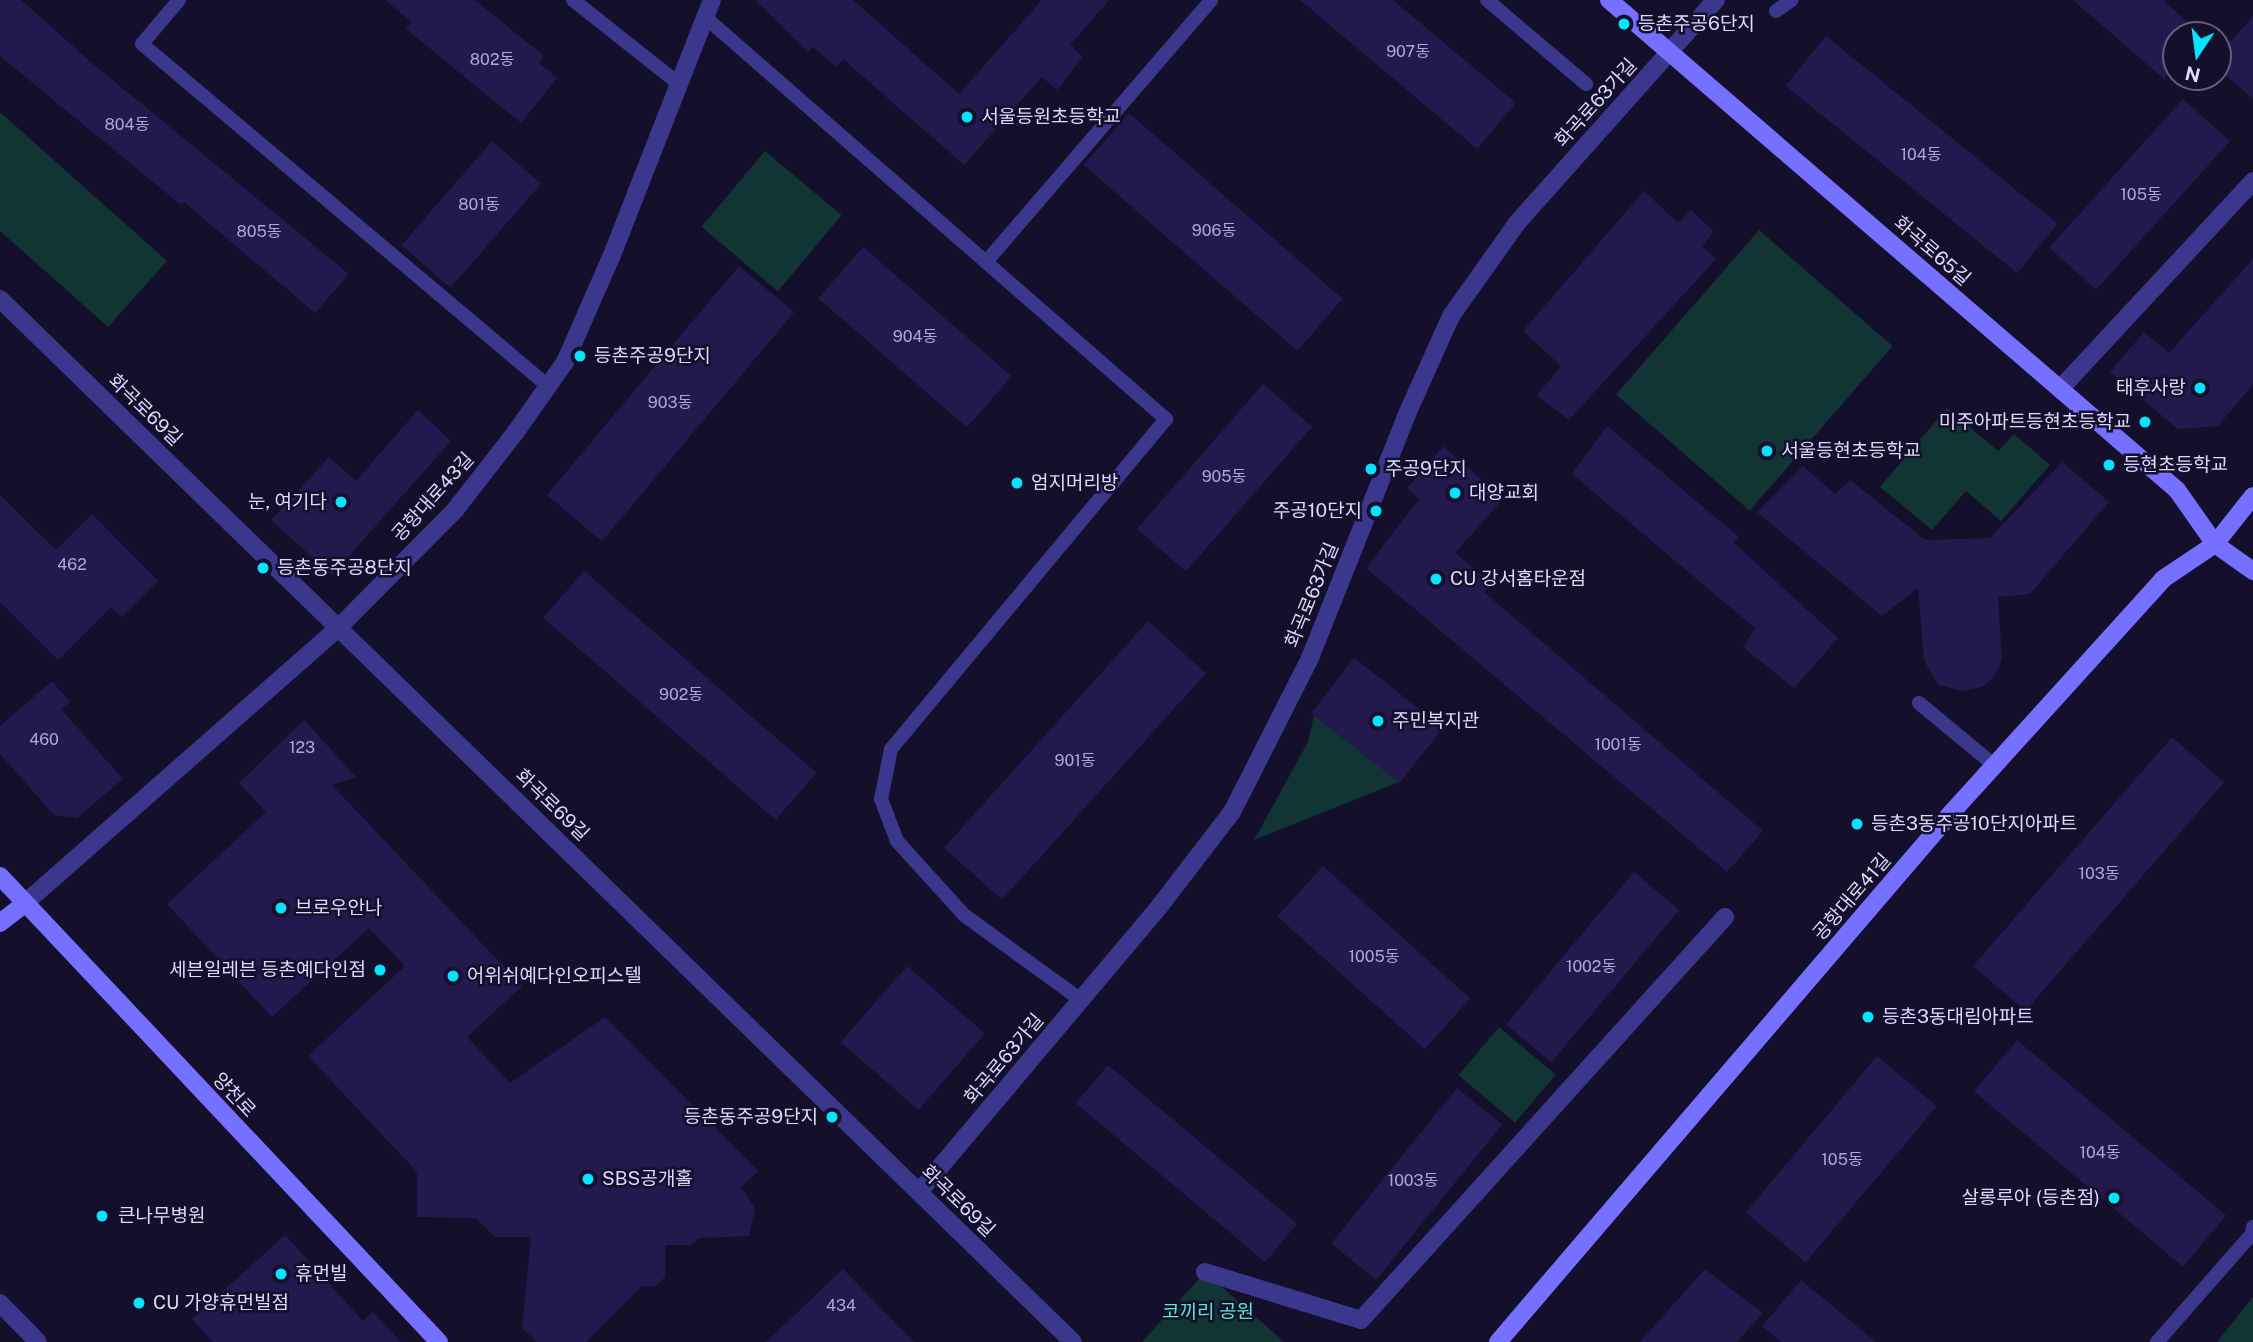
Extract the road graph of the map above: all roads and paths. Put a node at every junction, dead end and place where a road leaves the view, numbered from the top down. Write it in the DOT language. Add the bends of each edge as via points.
graph roads {
  1 [pos="179,0"];
  2 [pos="573,0"];
  3 [pos="1211,0"];
  4 [pos="1487,0"];
  5 [pos="1609,0"];
  6 [pos="1716,0"];
  7 [pos="1792,0"];
  8 [pos="708,8"];
  9 [pos="1776,11"];
  10 [pos="1670,53"];
  11 [pos="679,83"];
  12 [pos="1587,84"];
  13 [pos="2253,181"];
  14 [pos="986,262"];
  15 [pos="0,299"];
  16 [pos="548,386"];
  17 [pos="2060,389"];
  18 [pos="2253,496"];
  19 [pos="2215,544"];
  20 [pos="2253,571"];
  21 [pos="339,627"];
  22 [pos="1919,704"];
  23 [pos="1994,765"];
  24 [pos="0,876"];
  25 [pos="24,904"];
  26 [pos="1725,918"];
  27 [pos="0,923"];
  28 [pos="1081,1000"];
  29 [pos="919,1192"];
  30 [pos="2253,1227"];
  31 [pos="1205,1272"];
  32 [pos="0,1303"];
  33 [pos="38,1342"];
  34 [pos="439,1342"];
  35 [pos="1073,1342"];
  36 [pos="1498,1342"];
  37 [pos="2157,1342"];
  1 -- 16 [label="lane" via="142,44"];
  2 -- 11 [label="lane"];
  3 -- 14 [label="lane"];
  4 -- 12 [label="lane"];
  5 -- 10 [label="street, 화곡로65길"];
  6 -- 10 [label="street, 화곡로63가길"];
  7 -- 9 [label="lane"];
  8 -- 11 [label="street, 공항대로43길"];
  8 -- 14 [label="lane"];
  10 -- 17 [label="street, 화곡로65길"];
  10 -- 28 [label="street, 화곡로63가길" via="1517,223 1451,316 1310,658 1232,813"];
  11 -- 16 [label="street, 공항대로43길" via="612,255 565,362"];
  13 -- 17 [label="street"];
  14 -- 28 [label="lane" via="1166,419 891,749 881,799 897,841 964,915"];
  15 -- 21 [label="street, 화곡로69길"];
  16 -- 21 [label="street, 공항대로43길" via="454,510"];
  17 -- 19 [label="street, 화곡로65길" via="2177,491"];
  18 -- 19 [label="street, 공항대로41길"];
  19 -- 20 [label="street, 화곡로65길"];
  19 -- 23 [label="street, 공항대로41길" via="2163,579"];
  21 -- 25 [label="street, 공항대로43길"];
  21 -- 29 [label="street, 화곡로69길"];
  22 -- 23 [label="lane"];
  23 -- 36 [label="street, 공항대로41길"];
  24 -- 25 [label="street, 양천로"];
  25 -- 27 [label="street"];
  25 -- 34 [label="street, 양천로"];
  26 -- 31 [label="street" via="1361,1320"];
  28 -- 29 [label="street, 화곡로63가길"];
  29 -- 35 [label="street, 화곡로69길"];
  30 -- 37 [label="lane" via="2252,1234"];
  32 -- 33 [label="street"];
}
